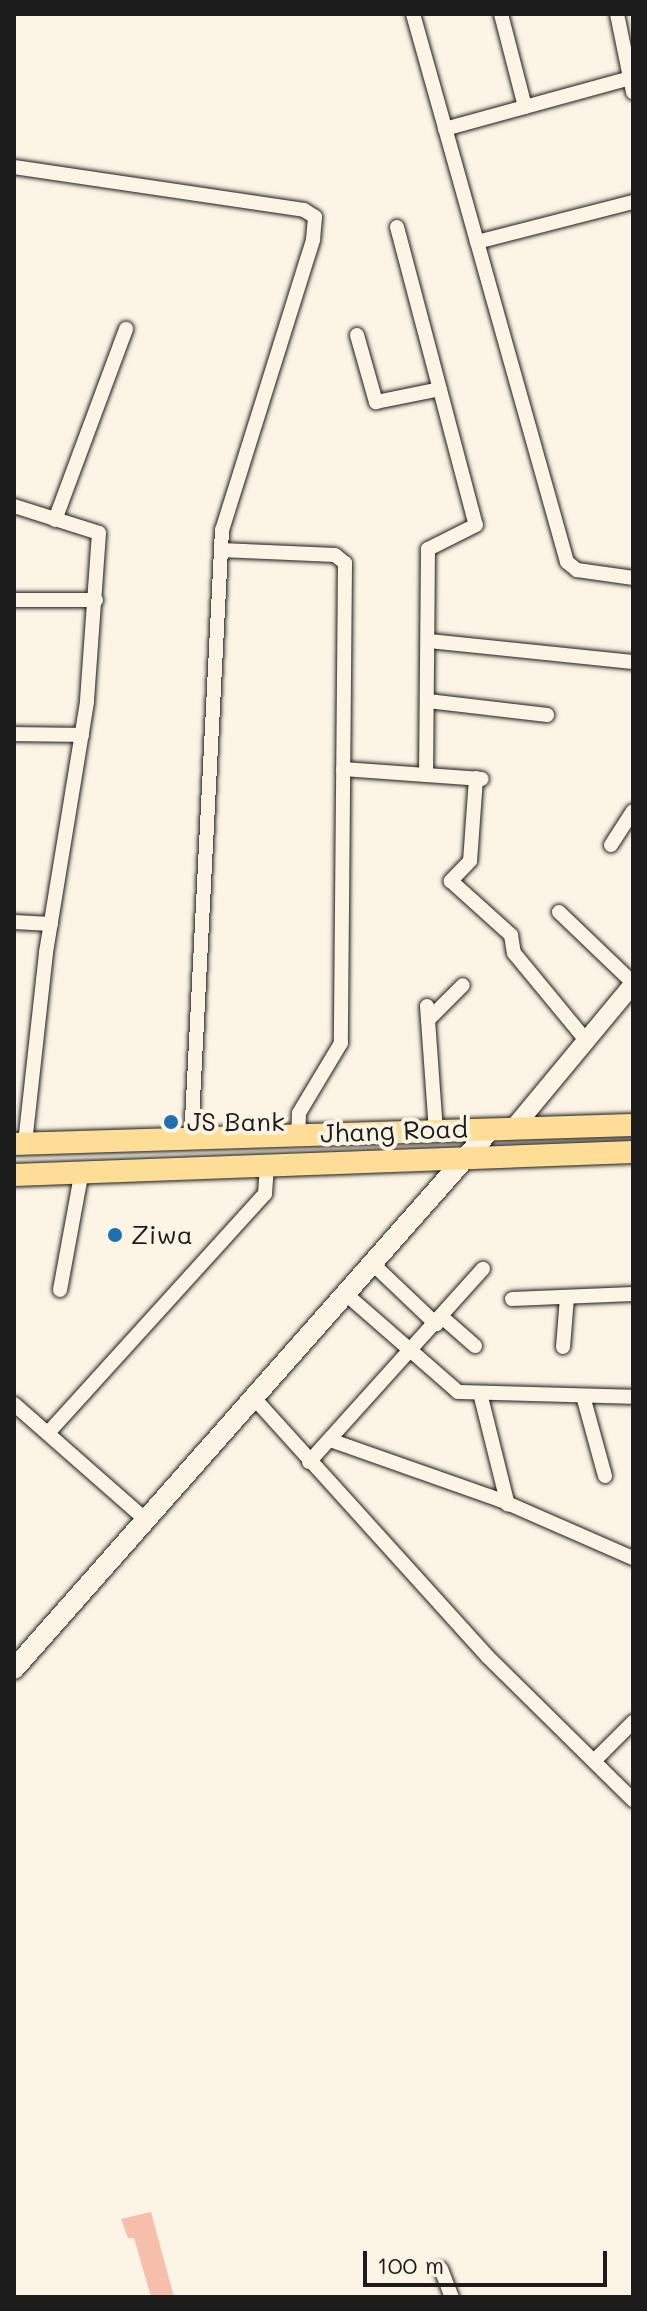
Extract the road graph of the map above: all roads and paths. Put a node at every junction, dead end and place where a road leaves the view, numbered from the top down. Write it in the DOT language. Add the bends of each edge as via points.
graph roads {
  1 [pos="413,14"];
  2 [pos="501,14"];
  3 [pos="617,14"];
  4 [pos="632,85"];
  5 [pos="525,107"];
  6 [pos="445,129"];
  7 [pos="14,167"];
  8 [pos="633,202"];
  9 [pos="397,227"];
  10 [pos="477,242"];
  11 [pos="126,329"];
  12 [pos="357,335"];
  13 [pos="440,389"];
  14 [pos="14,506"];
  15 [pos="55,520"];
  16 [pos="221,550"];
  17 [pos="633,578"];
  18 [pos="14,600"];
  19 [pos="96,600"];
  20 [pos="429,641"];
  21 [pos="633,662"];
  22 [pos="428,701"];
  23 [pos="547,715"];
  24 [pos="14,734"];
  25 [pos="82,735"];
  26 [pos="343,769"];
  27 [pos="426,775"];
  28 [pos="633,811"];
  29 [pos="611,845"];
  30 [pos="559,912"];
  31 [pos="14,922"];
  32 [pos="51,924"];
  33 [pos="633,983"];
  34 [pos="463,985"];
  35 [pos="585,1039"];
  36 [pos="633,1125"];
  37 [pos="501,1130"];
  38 [pos="436,1132"];
  39 [pos="298,1136"];
  40 [pos="191,1139"];
  41 [pos="20,1144"];
  42 [pos="633,1152"];
  43 [pos="468,1157"];
  44 [pos="267,1164"];
  45 [pos="82,1170"];
  46 [pos="14,1175"];
  47 [pos="374,1265"];
  48 [pos="483,1269"];
  49 [pos="60,1290"];
  50 [pos="633,1294"];
  51 [pos="347,1295"];
  52 [pos="567,1297"];
  53 [pos="512,1299"];
  54 [pos="439,1320"];
  55 [pos="475,1346"];
  56 [pos="563,1347"];
  57 [pos="412,1352"];
  58 [pos="480,1393"];
  59 [pos="583,1396"];
  60 [pos="633,1397"];
  61 [pos="254,1398"];
  62 [pos="14,1404"];
  63 [pos="48,1433"];
  64 [pos="330,1440"];
  65 [pos="309,1462"];
  66 [pos="605,1476"];
  67 [pos="508,1505"];
  68 [pos="147,1521"];
  69 [pos="633,1558"];
  70 [pos="14,1669"];
  71 [pos="633,1722"];
  72 [pos="594,1761"];
  73 [pos="633,1800"];
  74 [pos="441,2269"];
  75 [pos="452,2297"];
  1 -- 6 [label="street"];
  2 -- 5 [label="street"];
  3 -- 4 [label="street"];
  4 -- 5 [label="street"];
  5 -- 6 [label="street"];
  6 -- 10 [label="street"];
  7 -- 16 [label="street" via="304,210 315,217 313,240 227,504"];
  8 -- 10 [label="street"];
  9 -- 13 [label="street"];
  10 -- 17 [label="street" via="567,562 577,570"];
  11 -- 15 [label="street"];
  12 -- 13 [label="street" via="376,402"];
  13 -- 20 [label="street" via="476,525 468,534 430,544"];
  14 -- 15 [label="street"];
  15 -- 19 [label="street" via="99,533"];
  16 -- 26 [label="street" via="335,555 345,563"];
  16 -- 40 [label="street"];
  18 -- 19 [label="street"];
  19 -- 25 [label="street"];
  20 -- 21 [label="street"];
  20 -- 22 [label="street"];
  22 -- 23 [label="street"];
  22 -- 27 [label="street"];
  24 -- 25 [label="street"];
  25 -- 32 [label="street"];
  26 -- 27 [label="street"];
  26 -- 39 [label="street" via="341,1043 299,1113"];
  27 -- 35 [label="street" via="480,778 470,861 451,881 511,935 514,953"];
  28 -- 29 [label="street"];
  30 -- 33 [label="street"];
  31 -- 32 [label="street"];
  32 -- 41 [label="street"];
  33 -- 35 [label="street"];
  34 -- 38 [label="street" via="427,1013"];
  35 -- 37 [label="street"];
  36 -- 37 [label="main road, Jhang Road"];
  37 -- 38 [label="main road, Jhang Road"];
  37 -- 43 [label="main road"];
  38 -- 39 [label="main road, Jhang Road"];
  39 -- 40 [label="main road, Jhang Road"];
  40 -- 41 [label="main road, Jhang Road"];
  42 -- 43 [label="main road, Jhang Road"];
  43 -- 44 [label="main road, Jhang Road"];
  43 -- 47 [label="main road"];
  44 -- 45 [label="main road, Jhang Road"];
  44 -- 63 [label="street" via="265,1194"];
  45 -- 46 [label="main road, Jhang Road"];
  45 -- 49 [label="street"];
  47 -- 51 [label="main road"];
  47 -- 54 [label="street"];
  48 -- 54 [label="street"];
  50 -- 52 [label="street"];
  51 -- 57 [label="street"];
  51 -- 61 [label="main road"];
  52 -- 53 [label="street"];
  52 -- 56 [label="street"];
  54 -- 55 [label="street"];
  54 -- 57 [label="street"];
  57 -- 58 [label="street" via="458,1392"];
  57 -- 64 [label="street"];
  58 -- 59 [label="street"];
  58 -- 67 [label="street"];
  59 -- 60 [label="street"];
  59 -- 66 [label="street"];
  61 -- 65 [label="street"];
  61 -- 68 [label="main road"];
  62 -- 63 [label="street"];
  63 -- 68 [label="street"];
  64 -- 65 [label="street"];
  64 -- 67 [label="street"];
  65 -- 72 [label="street"];
  67 -- 69 [label="street"];
  68 -- 70 [label="main road"];
  71 -- 72 [label="street"];
  72 -- 73 [label="street"];
  74 -- 75 [label="street"];
}
